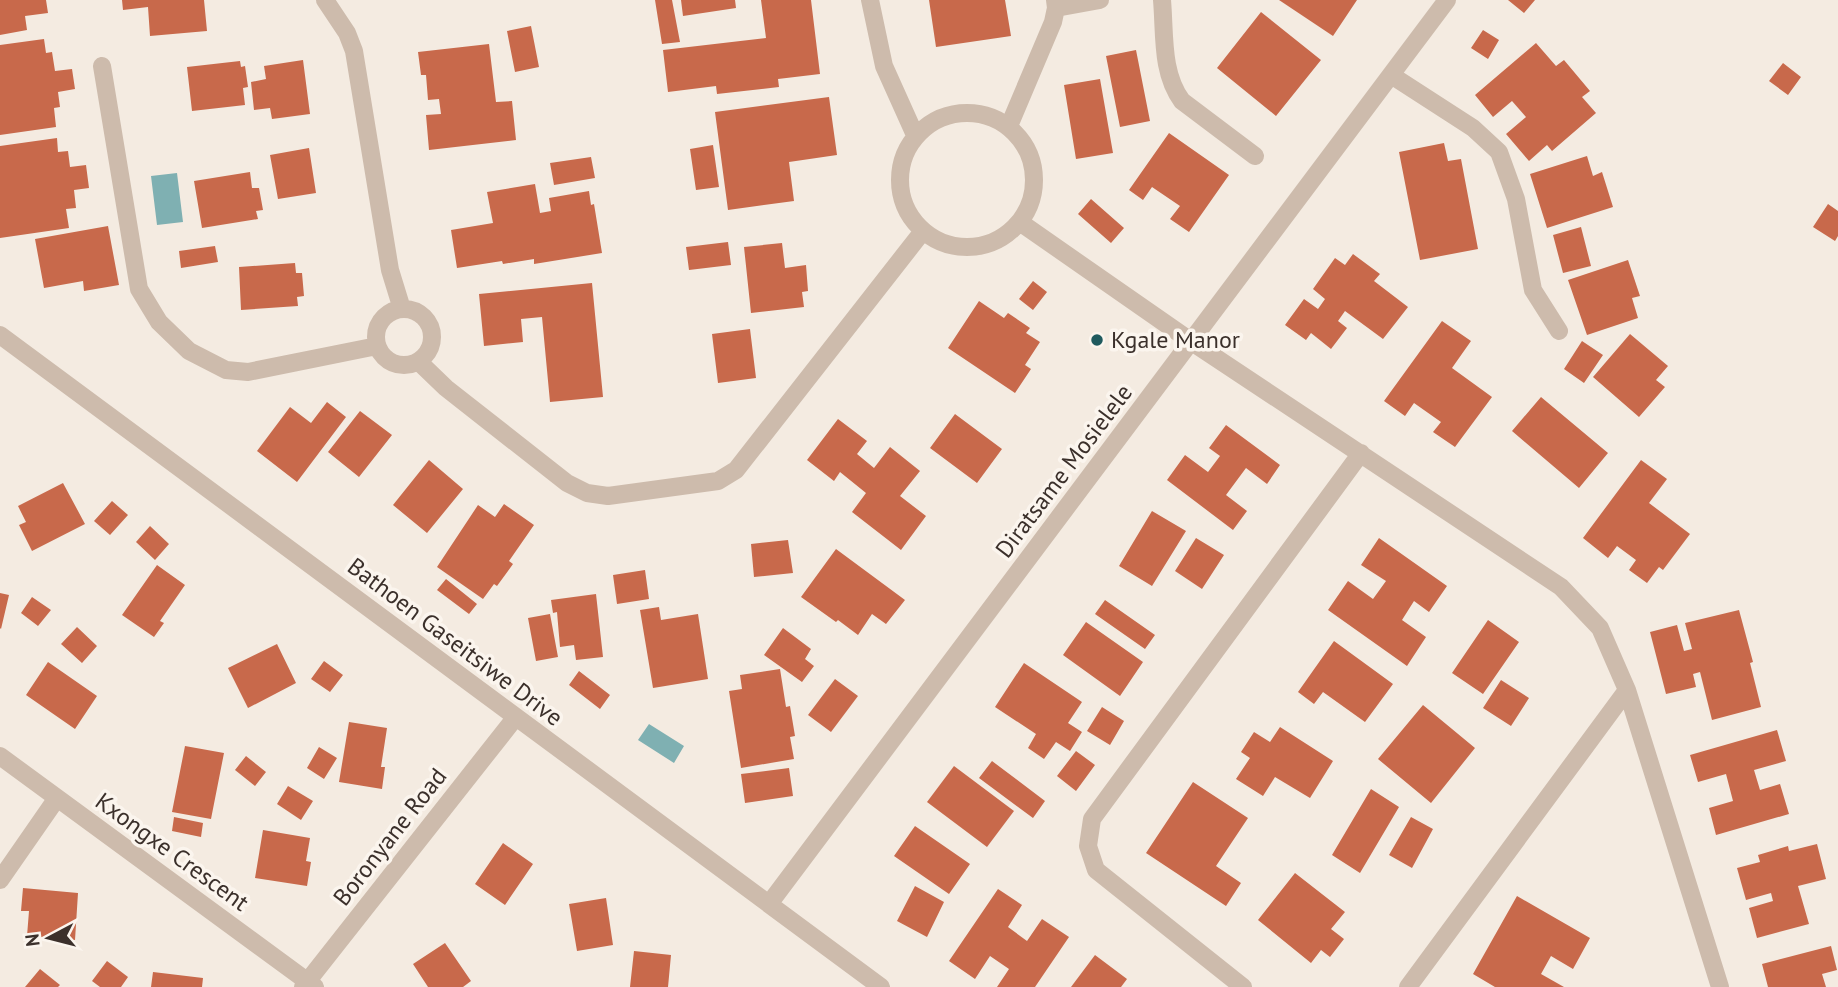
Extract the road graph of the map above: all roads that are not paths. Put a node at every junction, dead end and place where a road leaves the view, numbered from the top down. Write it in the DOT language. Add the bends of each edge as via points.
graph roads {
  1 [pos="325,0"];
  2 [pos="870,0"];
  3 [pos="1100,0"];
  4 [pos="1163,0"];
  5 [pos="1447,0"];
  6 [pos="1056,4"];
  7 [pos="102,66"];
  8 [pos="1391,75"];
  9 [pos="1009,127"];
  10 [pos="915,135"];
  11 [pos="1255,156"];
  12 [pos="1021,223"];
  13 [pos="923,231"];
  14 [pos="402,309"];
  15 [pos="1559,331"];
  16 [pos="0,335"];
  17 [pos="1192,342"];
  18 [pos="377,346"];
  19 [pos="419,362"];
  20 [pos="1361,453"];
  21 [pos="1627,690"];
  22 [pos="515,718"];
  23 [pos="0,756"];
  24 [pos="57,798"];
  25 [pos="0,880"];
  26 [pos="769,904"];
  27 [pos="309,985"];
  28 [pos="881,987"];
  29 [pos="1243,987"];
  30 [pos="1408,987"];
  31 [pos="1720,987"];
  1 -- 14 [label="street" via="354,51 390,270"];
  2 -- 10 [label="street" via="884,66"];
  3 -- 6 [label="street"];
  4 -- 11 [label="street" via="1166,61 1174,90"];
  5 -- 8 [label="street, Diratsame Mosielele"];
  6 -- 9 [label="street" via="1053,22"];
  7 -- 18 [label="street" via="139,289 159,322 189,351 226,370 248,372"];
  8 -- 15 [label="street" via="1473,128 1499,152 1516,199 1533,290"];
  8 -- 17 [label="street, Diratsame Mosielele"];
  9 -- 10 [label="street" via="987,114 961,112 936,119"];
  9 -- 12 [label="street" via="1027,147 1035,172 1033,199"];
  10 -- 13 [label="street" via="903,158 900,185 907,210"];
  12 -- 13 [label="street" via="999,240 973,248 946,244"];
  12 -- 17 [label="street"];
  13 -- 19 [label="street" via="736,470 718,481 608,496 587,493 567,483"];
  14 -- 18 [label="street" via="380,321"];
  14 -- 19 [label="street" via="425,318 431,328 428,353"];
  16 -- 22 [label="street, Bathoen Gaseitsiwe Drive"];
  17 -- 20 [label="street"];
  17 -- 26 [label="street, Diratsame Mosielele"];
  18 -- 19 [label="street" via="394,364"];
  20 -- 21 [label="street" via="1561,587 1600,628"];
  20 -- 29 [label="street" via="1092,819 1088,846 1096,870"];
  21 -- 30 [label="street"];
  21 -- 31 [label="street"];
  22 -- 26 [label="street, Bathoen Gaseitsiwe Drive"];
  22 -- 27 [label="street, Boronyane Road"];
  23 -- 24 [label="street, Kxongxe Crescent"];
  24 -- 25 [label="street"];
  24 -- 27 [label="street, Kxongxe Crescent"];
  26 -- 28 [label="street, Bathoen Gaseitsiwe Drive"];
}
